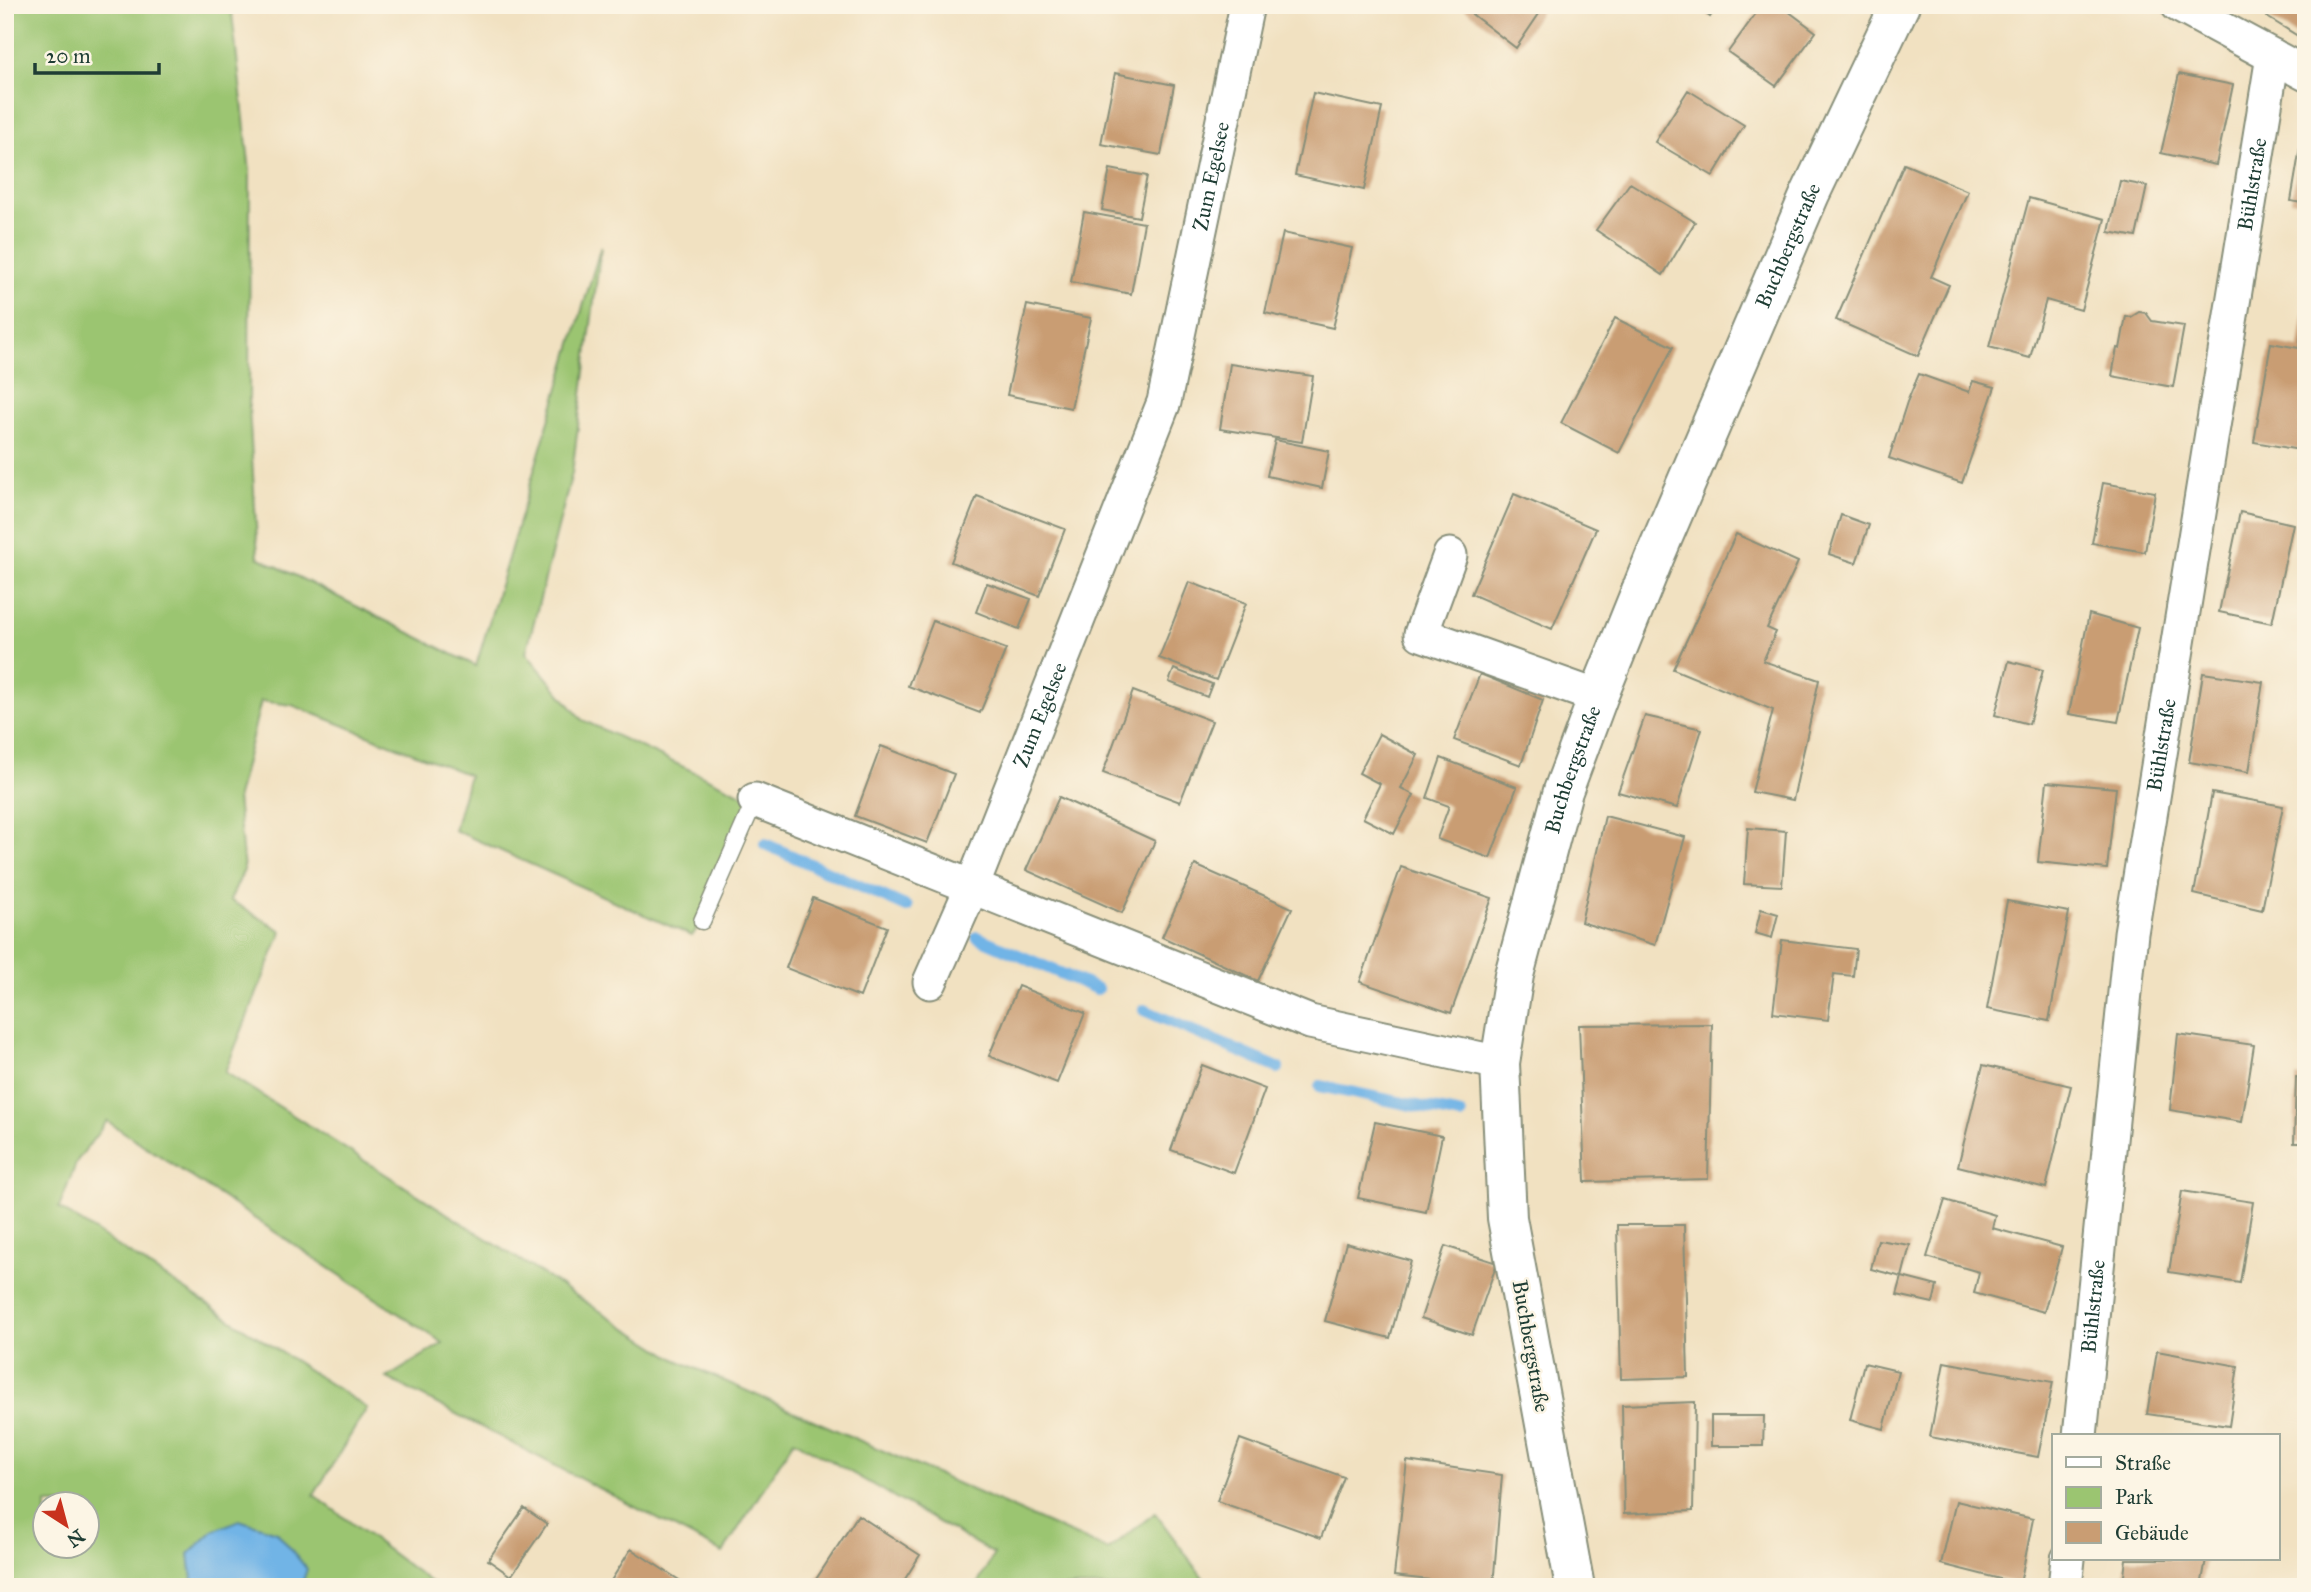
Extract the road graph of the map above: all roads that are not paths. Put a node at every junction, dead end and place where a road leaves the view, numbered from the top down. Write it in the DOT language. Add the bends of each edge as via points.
graph roads {
  1 [pos="1247,5"];
  2 [pos="1900,5"];
  3 [pos="2179,5"];
  4 [pos="2273,56"];
  5 [pos="2306,74"];
  6 [pos="1450,555"];
  7 [pos="1598,697"];
  8 [pos="755,800"];
  9 [pos="972,887"];
  10 [pos="702,920"];
  11 [pos="930,982"];
  12 [pos="1500,1063"];
  13 [pos="2080,1434"];
  14 [pos="2068,1560"];
  15 [pos="1575,1587"];
  16 [pos="2065,1587"];
  1 -- 9 [label="street, Zum Egelsee" via="1164,402"];
  2 -- 7 [label="main road, Buchbergstraße" via="1810,194"];
  3 -- 4 [label="street"];
  4 -- 5 [label="street"];
  4 -- 13 [label="street, Bühlstraße" via="2131,933"];
  6 -- 7 [label="street" via="1420,634"];
  7 -- 12 [label="main road, Buchbergstraße" via="1563,791 1514,975"];
  8 -- 9 [label="street"];
  8 -- 10 [label="lane"];
  9 -- 11 [label="street, Zum Egelsee"];
  9 -- 12 [label="street" via="1310,1022"];
  12 -- 15 [label="main road, Buchbergstraße" via="1507,1218"];
  14 -- 16 [label="street"];
}
